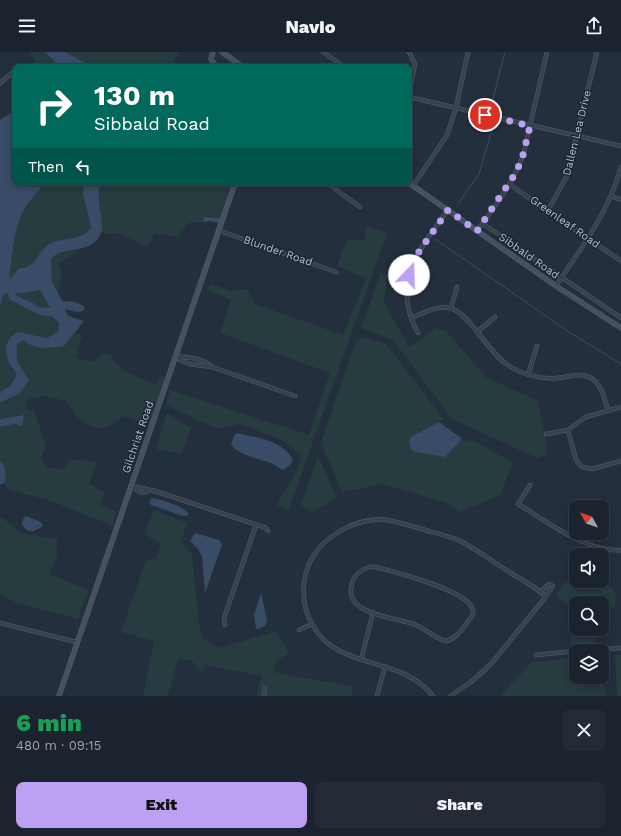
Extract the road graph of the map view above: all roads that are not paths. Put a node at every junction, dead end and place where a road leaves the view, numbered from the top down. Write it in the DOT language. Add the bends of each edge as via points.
graph roads {
  1 [pos="213,52"];
  2 [pos="222,52"];
  3 [pos="323,52"];
  4 [pos="409,52"];
  5 [pos="468,52"];
  6 [pos="547,52"];
  7 [pos="597,52"];
  8 [pos="214,64"];
  9 [pos="239,64"];
  10 [pos="340,64"];
  11 [pos="12,74"];
  12 [pos="412,80"];
  13 [pos="0,83"];
  14 [pos="412,97"];
  15 [pos="456,108"];
  16 [pos="530,126"];
  17 [pos="577,136"];
  18 [pos="621,146"];
  19 [pos="621,167"];
  20 [pos="412,183"];
  21 [pos="509,184"];
  22 [pos="412,185"];
  23 [pos="234,186"];
  24 [pos="331,186"];
  25 [pos="611,196"];
  26 [pos="621,200"];
  27 [pos="360,207"];
  28 [pos="448,210"];
  29 [pos="548,210"];
  30 [pos="482,223"];
  31 [pos="220,231"];
  32 [pos="477,231"];
  33 [pos="588,238"];
  34 [pos="621,261"];
  35 [pos="336,272"];
  36 [pos="561,278"];
  37 [pos="556,286"];
  38 [pos="457,288"];
  39 [pos="451,308"];
  40 [pos="496,317"];
  41 [pos="411,318"];
  42 [pos="621,318"];
  43 [pos="621,328"];
  44 [pos="476,332"];
  45 [pos="418,333"];
  46 [pos="537,346"];
  47 [pos="175,357"];
  48 [pos="528,375"];
  49 [pos="295,396"];
  50 [pos="621,407"];
  51 [pos="608,411"];
  52 [pos="568,430"];
  53 [pos="546,434"];
  54 [pos="621,461"];
  55 [pos="530,485"];
  56 [pos="133,487"];
  57 [pos="256,525"];
  58 [pos="268,531"];
  59 [pos="580,541"];
  60 [pos="621,550"];
  61 [pos="373,613"];
  62 [pos="0,623"];
  63 [pos="312,624"];
  64 [pos="225,625"];
  65 [pos="299,630"];
  66 [pos="76,642"];
  67 [pos="621,648"];
  68 [pos="609,649"];
  69 [pos="569,652"];
  70 [pos="536,655"];
  71 [pos="361,660"];
  72 [pos="385,666"];
  73 [pos="265,688"];
  74 [pos="59,696"];
  75 [pos="264,696"];
  76 [pos="377,696"];
  77 [pos="432,696"];
  78 [pos="450,696"];
  1 -- 8 [label="street" via="211,59"];
  2 -- 9 [label="street"];
  3 -- 10 [label="street"];
  4 -- 12 [label="street" via="415,64"];
  5 -- 15 [label="street"];
  6 -- 16 [label="street"];
  7 -- 17 [label="street, Dallen Lea Drive"];
  11 -- 13 [label="street"];
  14 -- 15 [label="street"];
  15 -- 16 [label="street"];
  15 -- 20 [label="street" via="440,147"];
  16 -- 17 [label="street"];
  16 -- 21 [label="street" via="522,159"];
  17 -- 18 [label="street"];
  17 -- 29 [label="street, Dallen Lea Drive" via="567,176"];
  19 -- 25 [label="street"];
  21 -- 29 [label="street, Greenleaf Road"];
  21 -- 30 [label="street"];
  22 -- 28 [label="street, Sibbald Road"];
  23 -- 31 [label="street, Gilchrist Road"];
  24 -- 27 [label="street"];
  25 -- 26 [label="street"];
  25 -- 33 [label="street"];
  28 -- 32 [label="street, Sibbald Road"];
  28 -- 41 [label="street" via="420,249 411,268 406,293"];
  29 -- 33 [label="street, Greenleaf Road"];
  30 -- 32 [label="street"];
  30 -- 36 [label="street"];
  31 -- 35 [label="street, Blunder Road"];
  31 -- 47 [label="street, Gilchrist Road"];
  32 -- 37 [label="street, Sibbald Road"];
  33 -- 34 [label="street, Greenleaf Road"];
  33 -- 36 [label="street"];
  36 -- 37 [label="street"];
  36 -- 42 [label="street"];
  37 -- 43 [label="street, Sibbald Road"];
  38 -- 39 [label="street"];
  39 -- 41 [label="street" via="437,308"];
  39 -- 44 [label="street" via="460,313"];
  40 -- 44 [label="street"];
  41 -- 45 [label="street"];
  44 -- 48 [label="street" via="504,363"];
  46 -- 48 [label="street"];
  47 -- 49 [label="street" via="182,356 207,363"];
  47 -- 56 [label="street, Gilchrist Road"];
  48 -- 51 [label="street" via="549,378 580,375 589,377 601,388"];
  50 -- 51 [label="street"];
  51 -- 52 [label="street" via="582,419"];
  52 -- 53 [label="street"];
  52 -- 54 [label="street" via="576,460 582,467 592,469"];
  55 -- 59 [label="street" via="518,504"];
  56 -- 57 [label="street" via="141,493 158,492"];
  56 -- 66 [label="street, Gilchrist Road"];
  57 -- 58 [label="street"];
  57 -- 64 [label="street" via="224,618"];
  59 -- 60 [label="street" via="598,549"];
  61 -- 61 [label="street" via="360,608 351,596 353,581 365,569 376,567 431,583 469,603 473,610 472,616 462,630 454,638 446,641 407,622"];
  61 -- 71 [label="street"];
  62 -- 66 [label="street"];
  63 -- 65 [label="street"];
  63 -- 71 [label="street" via="323,639 334,648"];
  63 -- 78 [label="street" via="306,611 304,597 308,566 327,540 343,529 374,520 387,520 450,537 468,546 543,595 491,664"];
  66 -- 74 [label="street, Gilchrist Road"];
  67 -- 68 [label="street"];
  69 -- 70 [label="street"];
  71 -- 72 [label="street"];
  72 -- 76 [label="street"];
  72 -- 77 [label="street" via="410,676"];
  73 -- 75 [label="street"];
}
